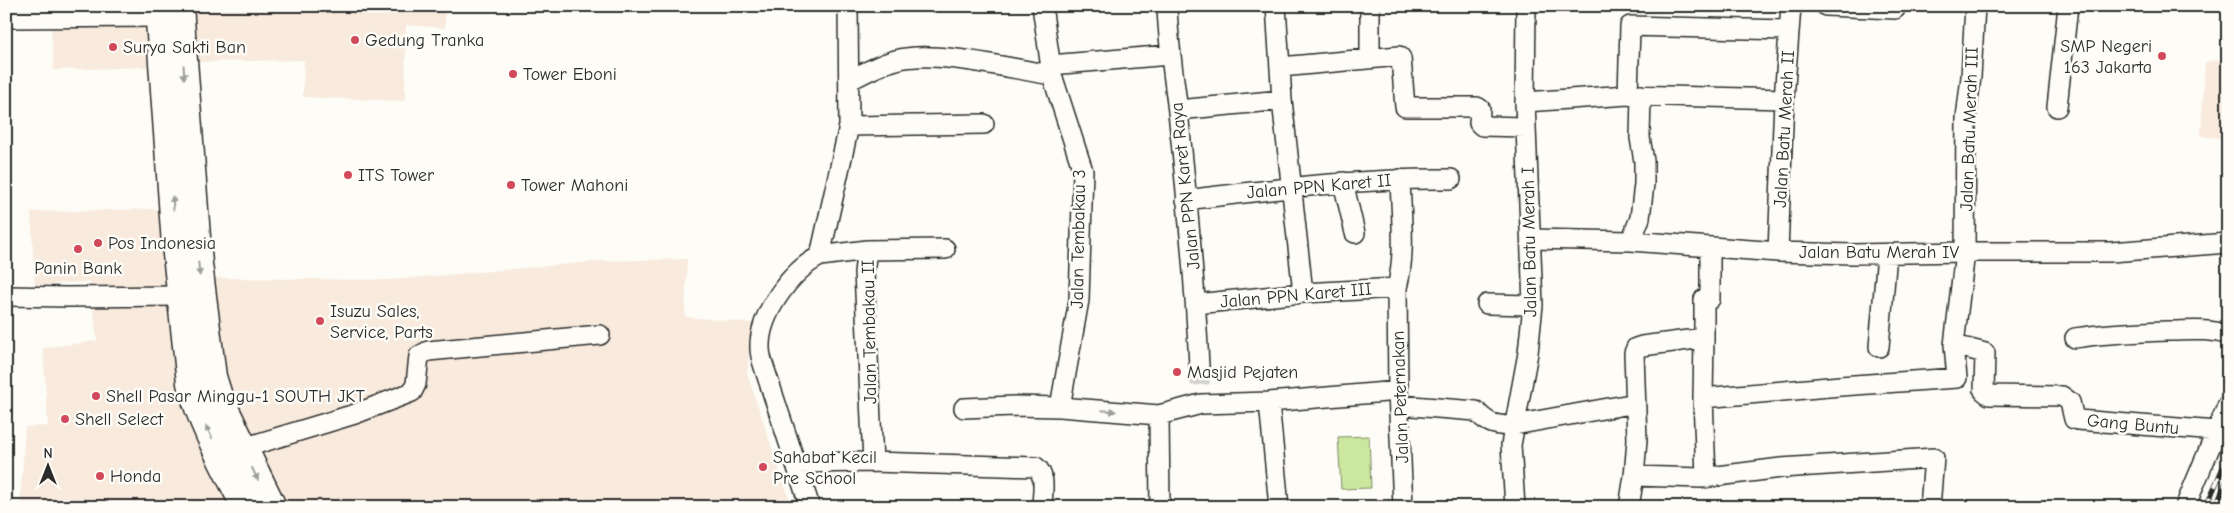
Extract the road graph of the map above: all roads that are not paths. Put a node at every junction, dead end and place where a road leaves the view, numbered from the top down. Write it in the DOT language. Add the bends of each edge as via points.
graph roads {
  1 [pos="848,6"];
  2 [pos="1042,6"];
  3 [pos="1167,6"];
  4 [pos="1276,6"];
  5 [pos="1370,6"];
  6 [pos="1526,6"];
  7 [pos="1790,6"];
  8 [pos="1826,6"];
  9 [pos="1975,6"];
  10 [pos="2068,6"];
  11 [pos="1895,9"];
  12 [pos="155,13"];
  13 [pos="6,18"];
  14 [pos="1789,30"];
  15 [pos="1170,54"];
  16 [pos="1370,58"];
  17 [pos="1281,67"];
  18 [pos="1051,70"];
  19 [pos="850,80"];
  20 [pos="1634,95"];
  21 [pos="1784,99"];
  22 [pos="1282,100"];
  23 [pos="1525,102"];
  24 [pos="2057,107"];
  25 [pos="1178,110"];
  26 [pos="984,124"];
  27 [pos="849,126"];
  28 [pos="1526,127"];
  29 [pos="1400,179"];
  30 [pos="1451,179"];
  31 [pos="1343,182"];
  32 [pos="1291,186"];
  33 [pos="1186,200"];
  34 [pos="1355,233"];
  35 [pos="1531,238"];
  36 [pos="1632,241"];
  37 [pos="2228,242"];
  38 [pos="1710,247"];
  39 [pos="945,249"];
  40 [pos="867,250"];
  41 [pos="1778,252"];
  42 [pos="1965,252"];
  43 [pos="1886,254"];
  44 [pos="820,256"];
  45 [pos="1397,288"];
  46 [pos="1303,293"];
  47 [pos="6,296"];
  48 [pos="171,296"];
  49 [pos="1196,304"];
  50 [pos="1487,304"];
  51 [pos="1534,305"];
  52 [pos="600,335"];
  53 [pos="2228,335"];
  54 [pos="1704,338"];
  55 [pos="2075,338"];
  56 [pos="1954,345"];
  57 [pos="1879,347"];
  58 [pos="1199,366"];
  59 [pos="1398,398"];
  60 [pos="1703,398"];
  61 [pos="1269,402"];
  62 [pos="1636,403"];
  63 [pos="2228,404"];
  64 [pos="1060,407"];
  65 [pos="964,408"];
  66 [pos="1159,415"];
  67 [pos="1515,425"];
  68 [pos="2216,431"];
  69 [pos="243,448"];
  70 [pos="873,462"];
  71 [pos="796,463"];
  72 [pos="1634,476"];
  73 [pos="1706,477"];
  74 [pos="246,507"];
  75 [pos="272,507"];
  76 [pos="810,507"];
  77 [pos="1042,507"];
  78 [pos="1160,507"];
  79 [pos="1279,507"];
  80 [pos="1403,507"];
  81 [pos="1515,507"];
  82 [pos="1629,507"];
  83 [pos="1930,507"];
  84 [pos="2185,507"];
  1 -- 19 [label="street"];
  2 -- 18 [label="street, Jalan Tembakau 3"];
  3 -- 15 [label="street, Jalan PPN Karet Raya"];
  4 -- 17 [label="street"];
  5 -- 16 [label="street"];
  6 -- 23 [label="street, Jalan Batu Merah I"];
  7 -- 14 [label="street, Jalan Batu Merah II"];
  8 -- 11 [label="street"];
  9 -- 42 [label="street, Jalan Batu Merah III" via="1966,118"];
  10 -- 24 [label="street"];
  12 -- 13 [label="street"];
  48 -- 12 [label="main road, one-way"];
  12 -- 69 [label="main road, one-way" via="198,264 212,377"];
  14 -- 20 [label="street" via="1630,26"];
  14 -- 21 [label="street, Jalan Batu Merah II"];
  15 -- 18 [label="street"];
  15 -- 25 [label="street, Jalan PPN Karet Raya"];
  16 -- 17 [label="street"];
  16 -- 28 [label="street" via="1400,57 1405,106 1477,107 1482,126"];
  17 -- 22 [label="street"];
  18 -- 19 [label="street" via="918,57 894,60"];
  18 -- 64 [label="street, Jalan Tembakau 3" via="1083,170 1079,300"];
  19 -- 27 [label="street"];
  20 -- 21 [label="street"];
  20 -- 23 [label="street"];
  20 -- 36 [label="street" via="1644,161 1644,184 1640,218"];
  21 -- 41 [label="street, Jalan Batu Merah II"];
  22 -- 25 [label="street"];
  22 -- 32 [label="street"];
  23 -- 28 [label="street, Jalan Batu Merah I"];
  25 -- 33 [label="street, Jalan PPN Karet Raya"];
  26 -- 27 [label="street"];
  27 -- 44 [label="street"];
  28 -- 35 [label="street, Jalan Batu Merah I"];
  29 -- 30 [label="street, Jalan PPN Karet II"];
  29 -- 31 [label="street, Jalan PPN Karet II"];
  29 -- 45 [label="street, Jalan Peternakan" via="1402,253"];
  31 -- 32 [label="street, Jalan PPN Karet II"];
  31 -- 34 [label="street"];
  32 -- 33 [label="street, Jalan PPN Karet II"];
  32 -- 46 [label="street"];
  33 -- 49 [label="street, Jalan PPN Karet Raya"];
  35 -- 36 [label="street, Jalan Batu Merah IV"];
  35 -- 51 [label="street, Jalan Batu Merah I"];
  36 -- 38 [label="street, Jalan Batu Merah IV"];
  37 -- 42 [label="street, Jalan Batu Merah IV" via="2111,252"];
  38 -- 41 [label="street, Jalan Batu Merah IV"];
  38 -- 54 [label="street" via="1710,298 1704,299"];
  39 -- 40 [label="street"];
  40 -- 44 [label="street, Jalan Tembakau II"];
  40 -- 70 [label="street, Jalan Tembakau II" via="864,272"];
  41 -- 43 [label="street, Jalan Batu Merah IV"];
  42 -- 43 [label="street, Jalan Batu Merah IV"];
  42 -- 56 [label="street, Jalan Batu Merah III"];
  43 -- 57 [label="street"];
  44 -- 71 [label="street" via="808,262 780,292 769,310 760,347"];
  45 -- 46 [label="street, Jalan PPN Karet III"];
  45 -- 59 [label="street, Jalan Peternakan"];
  46 -- 49 [label="street, Jalan PPN Karet III"];
  47 -- 48 [label="street"];
  74 -- 48 [label="main road, one-way" via="197,405"];
  49 -- 58 [label="street, Jalan PPN Karet Raya"];
  50 -- 51 [label="street"];
  51 -- 67 [label="street, Jalan Batu Merah I"];
  52 -- 69 [label="street" via="428,351 419,356 412,392 356,414"];
  53 -- 55 [label="street" via="2212,330 2107,333"];
  54 -- 60 [label="street"];
  54 -- 62 [label="street" via="1636,348"];
  56 -- 60 [label="street, Jalan Batu Merah III" via="1958,378"];
  56 -- 68 [label="street, Gang Buntu" via="1984,353 1984,392 1989,395 2062,396 2070,402 2074,418 2078,420"];
  59 -- 61 [label="street"];
  59 -- 67 [label="street" via="1476,411 1486,423"];
  59 -- 80 [label="street, Jalan Peternakan"];
  60 -- 73 [label="street"];
  61 -- 66 [label="street" via="1201,400"];
  61 -- 79 [label="street"];
  62 -- 67 [label="street"];
  62 -- 72 [label="street"];
  63 -- 68 [label="street"];
  64 -- 65 [label="street"];
  64 -- 66 [label="street, one-way"];
  66 -- 78 [label="street"];
  67 -- 81 [label="street, Jalan Batu Merah I" via="1511,444"];
  68 -- 84 [label="street"];
  69 -- 75 [label="main road, one-way"];
  70 -- 71 [label="street"];
  70 -- 77 [label="street" via="1036,467 1043,478"];
  71 -- 76 [label="street"];
  72 -- 73 [label="street"];
  72 -- 82 [label="street"];
  73 -- 83 [label="street" via="1781,468 1934,458"];
}
